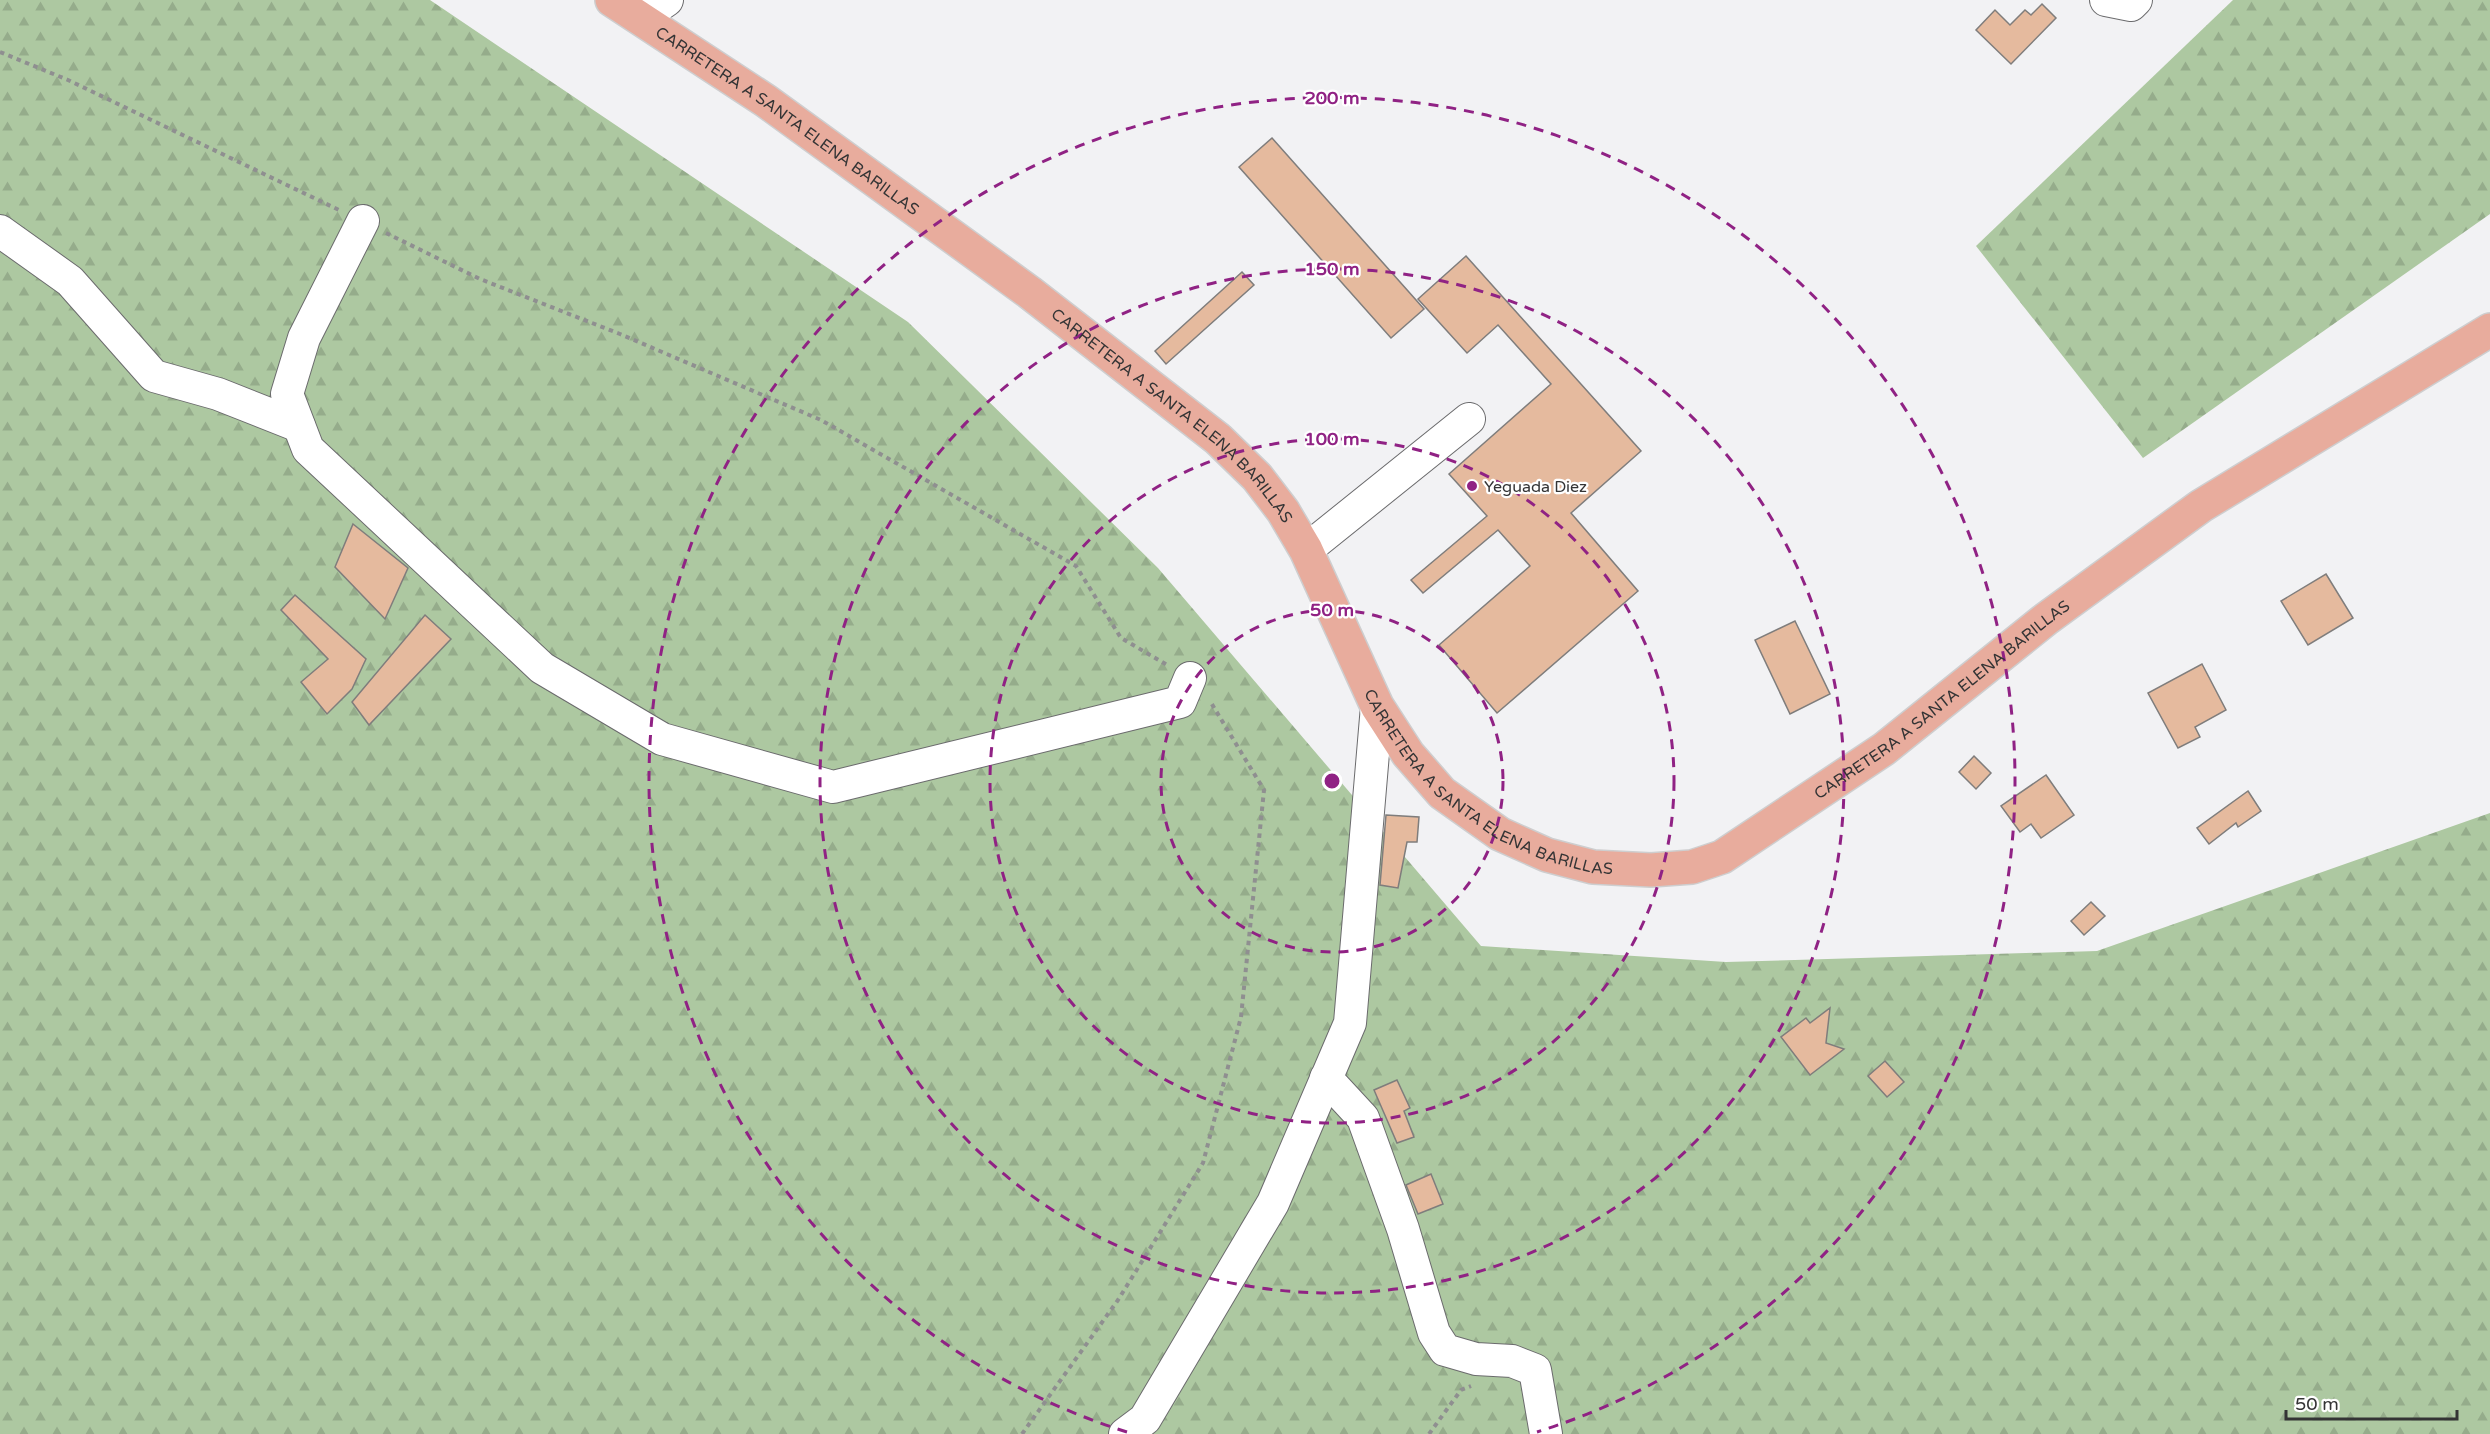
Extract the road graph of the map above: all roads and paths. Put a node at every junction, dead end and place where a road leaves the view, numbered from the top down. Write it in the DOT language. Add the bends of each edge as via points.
graph roads {
  1 [pos="612,0"];
  2 [pos="667,0"];
  3 [pos="2106,0"];
  4 [pos="2136,0"];
  5 [pos="641,18"];
  6 [pos="0,52"];
  7 [pos="363,221"];
  8 [pos="0,231"];
  9 [pos="2490,330"];
  10 [pos="1469,419"];
  11 [pos="299,426"];
  12 [pos="1306,550"];
  13 [pos="1190,678"];
  14 [pos="1377,706"];
  15 [pos="1326,1078"];
  16 [pos="1481,1382"];
  17 [pos="1022,1434"];
  18 [pos="1125,1434"];
  19 [pos="1428,1434"];
  20 [pos="1546,1434"];
  1 -- 5 [label="main road, CARRETERA A SANTA ELENA BARILLAS"];
  2 -- 5 [label="street"];
  3 -- 4 [label="street" via="2131,5"];
  5 -- 12 [label="main road, CARRETERA A SANTA ELENA BARILLAS" via="766,101 1179,407 1257,477"];
  6 -- 7 [label="path" via="68,80"];
  7 -- 11 [label="street" via="304,338 287,394"];
  7 -- 13 [label="path" via="480,279 821,420 1076,566 1121,638"];
  8 -- 11 [label="street" via="70,281 154,376 218,394"];
  9 -- 14 [label="main road, CARRETERA A SANTA ELENA BARILLAS" via="2201,506 2046,619 1884,748 1722,857 1692,867 1651,870 1593,867 1547,855 1500,834 1442,793 1408,754"];
  10 -- 12 [label="street"];
  11 -- 13 [label="street" via="308,449 542,668 662,740 833,787 1180,702"];
  12 -- 14 [label="main road, CARRETERA A SANTA ELENA BARILLAS"];
  13 -- 17 [label="path" via="1198,683 1264,790 1241,1017 1203,1164 1118,1300"];
  14 -- 15 [label="street" via="1350,1023"];
  15 -- 18 [label="street" via="1273,1203 1145,1419"];
  15 -- 20 [label="street" via="1363,1118 1403,1229 1434,1333 1445,1350 1476,1359 1512,1361 1535,1370"];
  16 -- 19 [label="path" via="1461,1390"];
}
